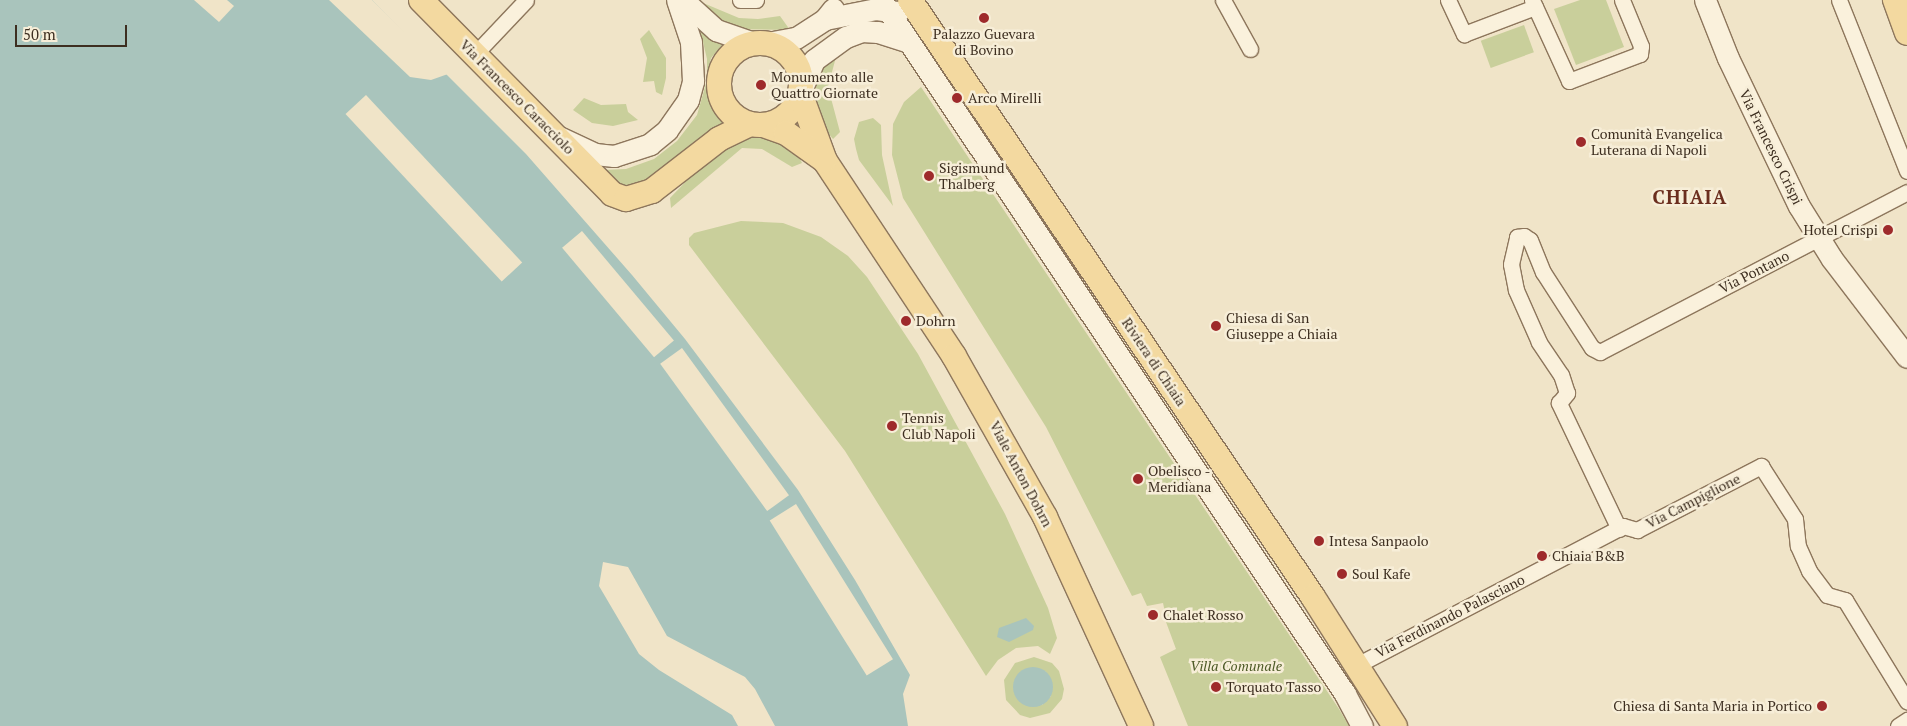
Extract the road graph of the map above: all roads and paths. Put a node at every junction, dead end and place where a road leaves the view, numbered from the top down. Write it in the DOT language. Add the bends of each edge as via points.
graph roads {
  1 [pos="421,0"];
  2 [pos="526,0"];
  3 [pos="677,0"];
  4 [pos="683,0"];
  5 [pos="740,0"];
  6 [pos="756,0"];
  7 [pos="839,0"];
  8 [pos="910,0"];
  9 [pos="1223,0"];
  10 [pos="1448,0"];
  11 [pos="1622,0"];
  12 [pos="1705,0"];
  13 [pos="1839,0"];
  14 [pos="1895,0"];
  15 [pos="887,3"];
  16 [pos="1533,3"];
  17 [pos="825,19"];
  18 [pos="926,24"];
  19 [pos="862,31"];
  20 [pos="1907,33"];
  21 [pos="908,42"];
  22 [pos="760,43"];
  23 [pos="1250,49"];
  24 [pos="476,54"];
  25 [pos="800,93"];
  26 [pos="756,124"];
  27 [pos="556,136"];
  28 [pos="825,161"];
  29 [pos="1907,171"];
  30 [pos="1907,192"];
  31 [pos="1818,239"];
  32 [pos="1907,357"];
  33 [pos="1621,528"];
  34 [pos="1357,665"];
  35 [pos="1907,701"];
  36 [pos="1907,720"];
  37 [pos="1141,726"];
  38 [pos="1362,726"];
  39 [pos="1395,726"];
  40 [pos="1898,726"];
  1 -- 24 [label="main road, Via Francesco Caracciolo"];
  2 -- 24 [label="street"];
  3 -- 27 [label="street" via="691,42 693,81 680,116 668,130 650,144 614,156 596,154"];
  4 -- 22 [label="street" via="716,30"];
  5 -- 6 [label="street"];
  7 -- 17 [label="street"];
  8 -- 18 [label="main road, Riviera di Chiaia"];
  9 -- 23 [label="street"];
  10 -- 16 [label="street" via="1464,34"];
  11 -- 16 [label="street" via="1641,46 1640,54 1569,82"];
  12 -- 31 [label="street, Via Francesco Crispi" via="1772,153"];
  13 -- 29 [label="street"];
  14 -- 20 [label="main road"];
  15 -- 17 [label="street"];
  15 -- 18 [label="street"];
  15 -- 19 [label="street" via="878,22"];
  15 -- 21 [label="street"];
  17 -- 22 [label="street" via="796,38"];
  18 -- 34 [label="main road, Riviera di Chiaia"];
  19 -- 21 [label="street" via="893,35"];
  19 -- 25 [label="street" via="822,52 807,73"];
  21 -- 38 [label="street" via="1345,694"];
  22 -- 25 [label="main road" via="791,56 801,80"];
  22 -- 26 [label="main road" via="729,56 719,82 727,109"];
  24 -- 27 [label="main road, Via Francesco Caracciolo"];
  25 -- 26 [label="main road" via="787,115"];
  25 -- 28 [label="main road, Viale Anton Dohrn"];
  26 -- 27 [label="main road, Via Francesco Caracciolo" via="719,139 652,191 626,199 612,194"];
  26 -- 28 [label="main road, Viale Anton Dohrn" via="804,143"];
  28 -- 37 [label="main road, Viale Anton Dohrn" via="954,356 1008,448 1082,593"];
  30 -- 31 [label="street, Via Pontano"];
  31 -- 32 [label="street, Via Francesco Crispi"];
  31 -- 33 [label="street, Via Pontano" via="1600,352 1592,348 1542,272 1530,240 1524,236 1517,237 1512,264 1516,290 1539,342 1561,375 1567,393 1559,403"];
  33 -- 34 [label="street, Via Ferdinando Palasciano"];
  33 -- 35 [label="street, Via Campiglione" via="1637,530 1761,466 1795,519 1798,546 1809,571 1827,595 1845,600"];
  34 -- 39 [label="main road, Riviera di Chiaia"];
  36 -- 40 [label="street"];
}
